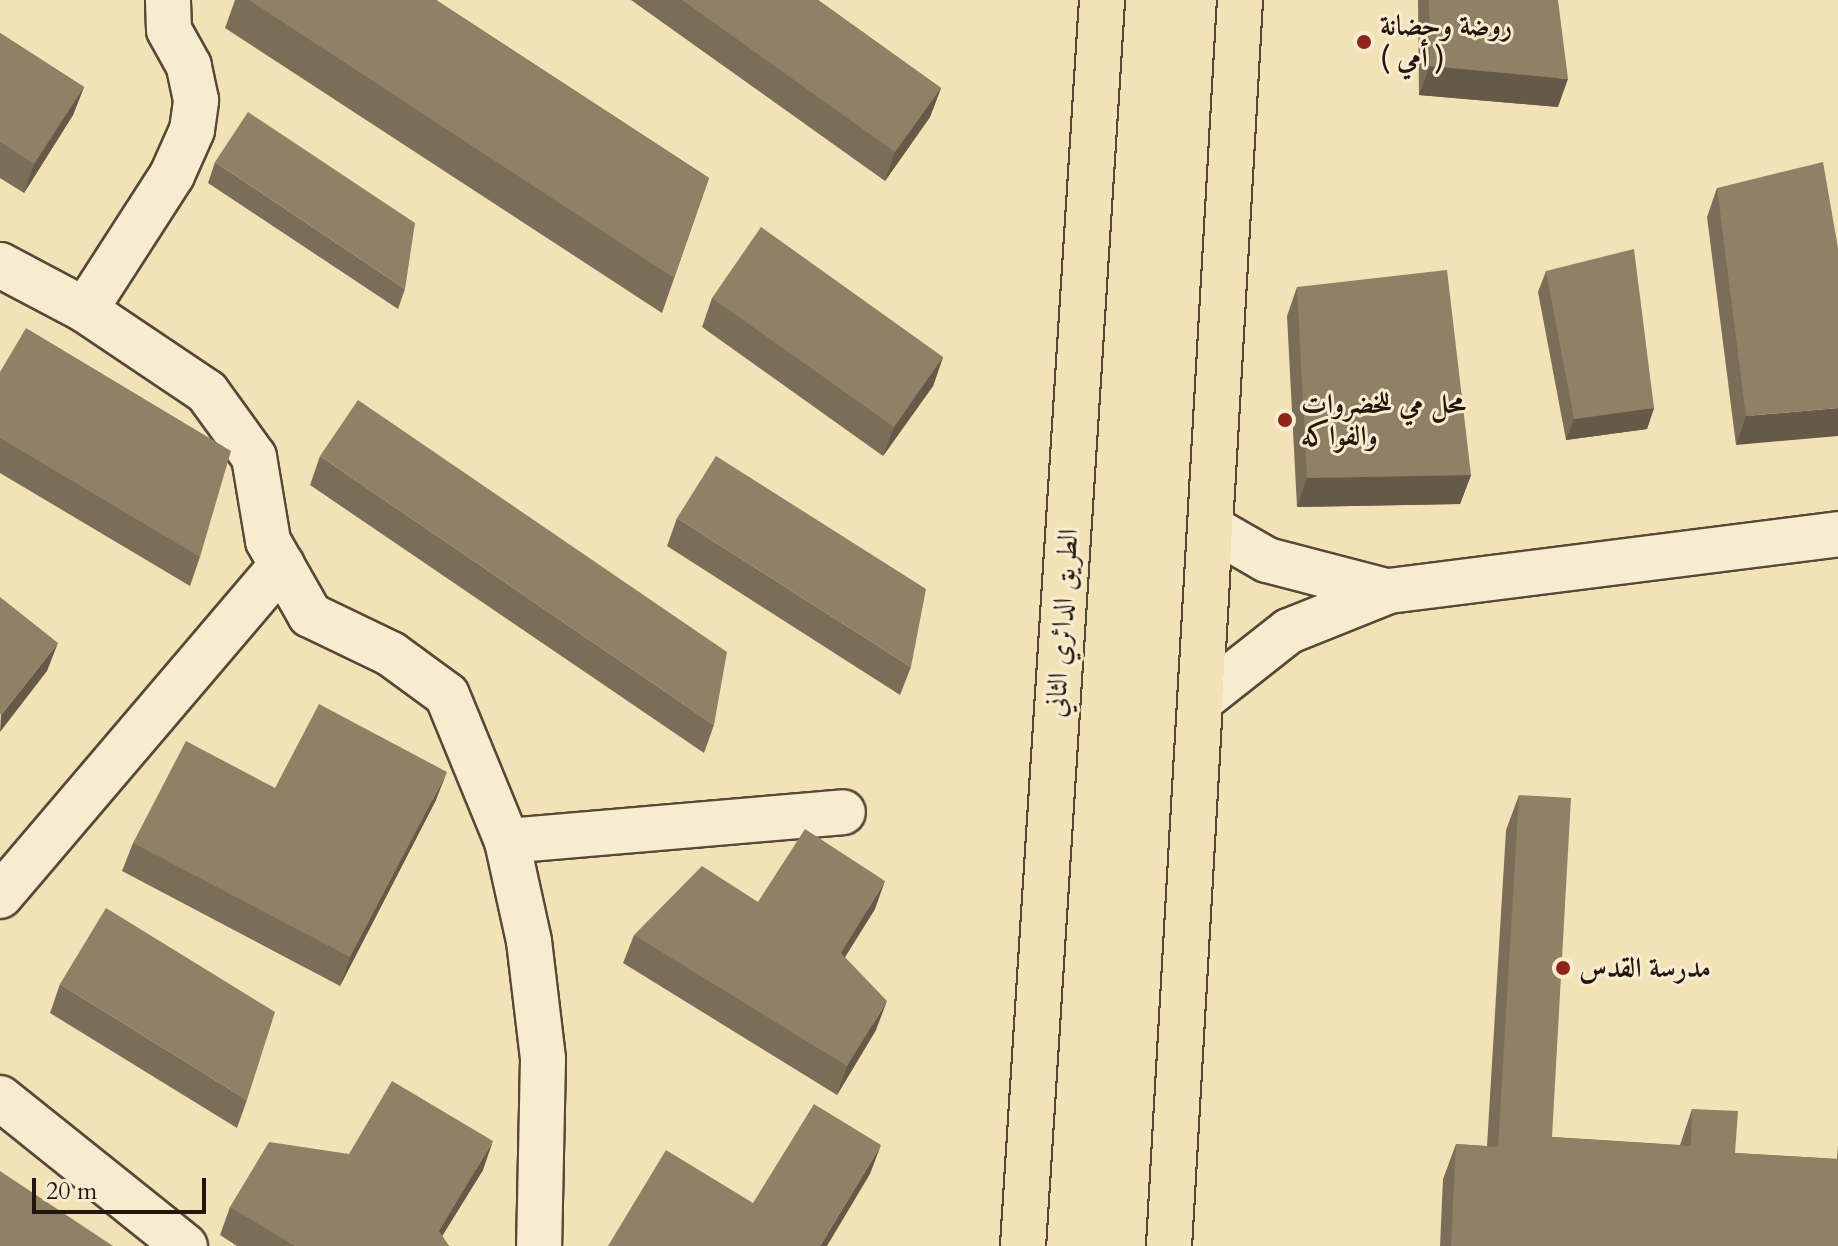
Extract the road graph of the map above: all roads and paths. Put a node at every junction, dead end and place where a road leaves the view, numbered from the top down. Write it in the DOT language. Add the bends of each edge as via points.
graph roads {
  1 [pos="168,0"];
  2 [pos="1102,0"];
  3 [pos="1240,0"];
  4 [pos="0,265"];
  5 [pos="85,310"];
  6 [pos="1213,529"];
  7 [pos="1838,534"];
  8 [pos="282,565"];
  9 [pos="1389,591"];
  10 [pos="1205,697"];
  11 [pos="843,812"];
  12 [pos="507,841"];
  13 [pos="0,896"];
  14 [pos="0,1098"];
  15 [pos="185,1246"];
  16 [pos="539,1246"];
  17 [pos="1023,1246"];
  18 [pos="1169,1246"];
  1 -- 5 [label="street" via="169,30 189,66 196,100 192,130 172,175"];
  2 -- 17 [label="main road, الطريق الدائري الثاني"];
  3 -- 6 [label="main road"];
  4 -- 5 [label="street"];
  5 -- 8 [label="street" via="207,392 254,457 268,541"];
  6 -- 9 [label="street" via="1311,576"];
  6 -- 10 [label="main road"];
  7 -- 9 [label="street"];
  8 -- 12 [label="street" via="310,615 391,654 447,695"];
  8 -- 13 [label="street"];
  9 -- 10 [label="street" via="1289,631"];
  10 -- 18 [label="main road"];
  11 -- 12 [label="street"];
  12 -- 16 [label="street" via="529,941 543,1059"];
  14 -- 15 [label="street"];
}
